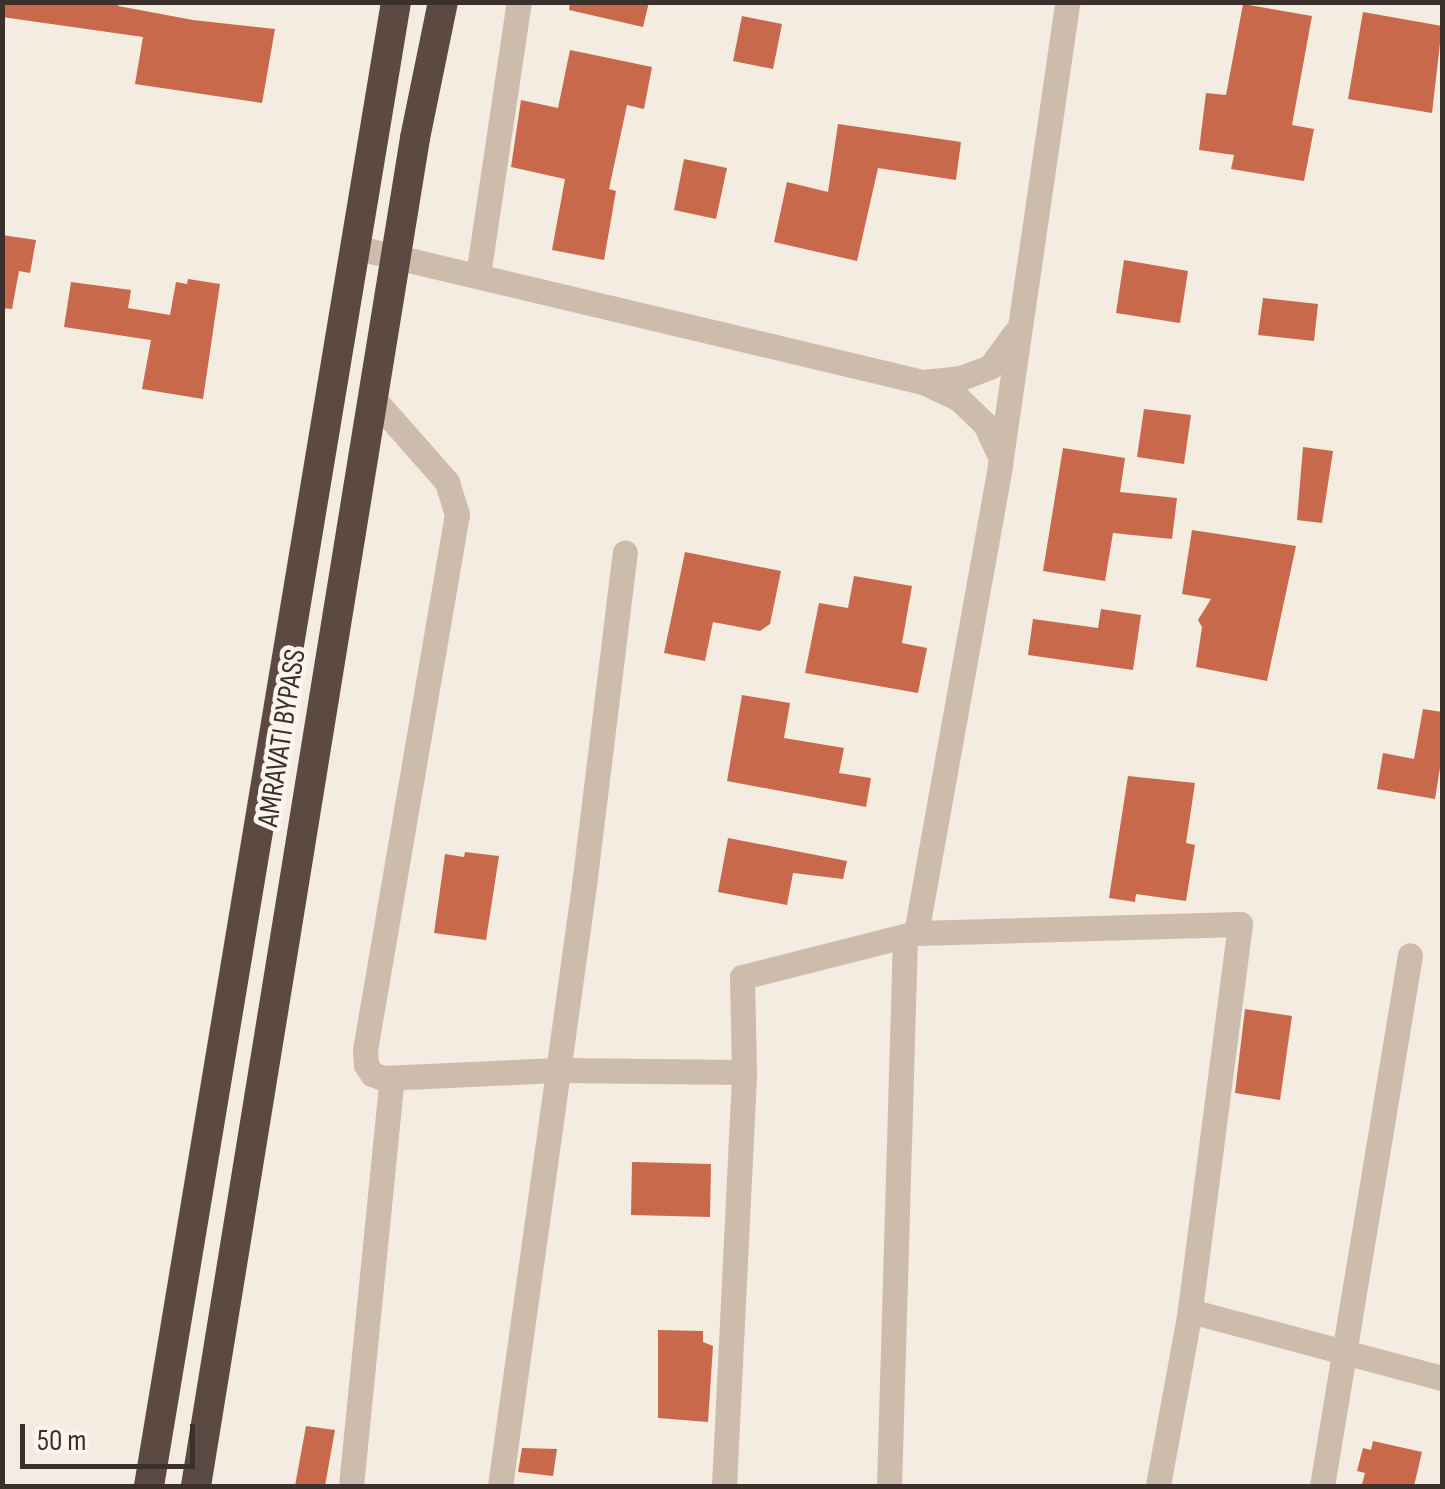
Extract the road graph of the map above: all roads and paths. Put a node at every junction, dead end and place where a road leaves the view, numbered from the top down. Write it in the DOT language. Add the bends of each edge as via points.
graph roads {
  1 [pos="396,2"];
  2 [pos="443,2"];
  3 [pos="519,2"];
  4 [pos="1067,2"];
  5 [pos="354,248"];
  6 [pos="396,256"];
  7 [pos="478,275"];
  8 [pos="1023,311"];
  9 [pos="923,382"];
  10 [pos="373,398"];
  11 [pos="1000,464"];
  12 [pos="625,552"];
  13 [pos="910,935"];
  14 [pos="1410,955"];
  15 [pos="558,1070"];
  16 [pos="744,1072"];
  17 [pos="392,1078"];
  18 [pos="1190,1311"];
  19 [pos="1346,1354"];
  20 [pos="1442,1378"];
  21 [pos="149,1486"];
  22 [pos="196,1486"];
  23 [pos="351,1486"];
  24 [pos="500,1486"];
  25 [pos="724,1486"];
  26 [pos="890,1486"];
  27 [pos="1158,1486"];
  28 [pos="1322,1486"];
  1 -- 5 [label="highway, AMRAVATI BYPASS"];
  2 -- 6 [label="highway, AMRAVATI BYPASS"];
  3 -- 7 [label="street"];
  4 -- 8 [label="street"];
  5 -- 6 [label="street"];
  5 -- 21 [label="highway, AMRAVATI BYPASS"];
  6 -- 7 [label="street"];
  6 -- 10 [label="highway, AMRAVATI BYPASS"];
  7 -- 9 [label="street"];
  8 -- 9 [label="street" via="990,366"];
  8 -- 11 [label="street"];
  9 -- 11 [label="street" via="958,398 985,424"];
  10 -- 17 [label="street" via="448,482 456,514 365,1050 372,1074"];
  10 -- 22 [label="highway, AMRAVATI BYPASS"];
  11 -- 13 [label="street"];
  12 -- 15 [label="street"];
  13 -- 16 [label="street" via="742,977"];
  13 -- 18 [label="street" via="1240,924"];
  13 -- 26 [label="street"];
  14 -- 19 [label="street"];
  15 -- 16 [label="street"];
  15 -- 17 [label="street"];
  15 -- 24 [label="street"];
  16 -- 25 [label="street"];
  17 -- 23 [label="street"];
  18 -- 19 [label="street"];
  18 -- 27 [label="street"];
  19 -- 20 [label="street"];
  19 -- 28 [label="street"];
}
